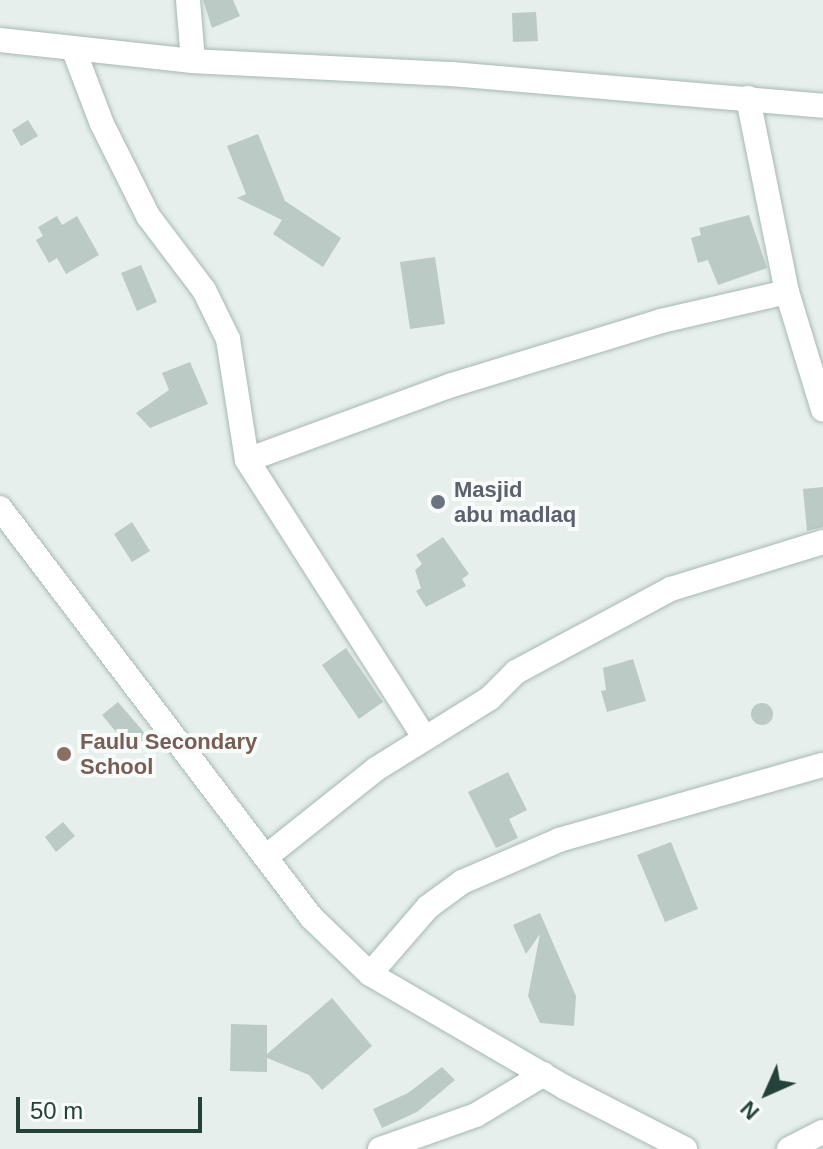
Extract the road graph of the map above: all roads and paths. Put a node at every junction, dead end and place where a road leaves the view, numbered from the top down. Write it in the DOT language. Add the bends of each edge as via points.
graph roads {
  1 [pos="188,0"];
  2 [pos="0,40"];
  3 [pos="73,48"];
  4 [pos="193,61"];
  5 [pos="748,98"];
  6 [pos="823,106"];
  7 [pos="787,292"];
  8 [pos="823,410"];
  9 [pos="247,460"];
  10 [pos="0,508"];
  11 [pos="823,542"];
  12 [pos="424,737"];
  13 [pos="823,765"];
  14 [pos="267,856"];
  15 [pos="370,974"];
  16 [pos="544,1074"];
  17 [pos="823,1132"];
  18 [pos="380,1149"];
  19 [pos="685,1149"];
  20 [pos="789,1149"];
  1 -- 4 [label="street"];
  2 -- 3 [label="street"];
  3 -- 4 [label="street"];
  3 -- 9 [label="street" via="102,124 148,216 204,290 228,339"];
  4 -- 5 [label="street"];
  5 -- 6 [label="street"];
  5 -- 7 [label="street"];
  7 -- 8 [label="street"];
  7 -- 9 [label="street" via="661,321 452,385"];
  9 -- 12 [label="street"];
  10 -- 14 [label="street"];
  11 -- 12 [label="street" via="671,589 516,672 490,698"];
  12 -- 14 [label="street"];
  13 -- 15 [label="street" via="559,840 462,882 428,907"];
  14 -- 15 [label="street" via="311,917"];
  15 -- 16 [label="street"];
  16 -- 18 [label="street" via="476,1115"];
  16 -- 19 [label="street"];
  17 -- 20 [label="street"];
}
